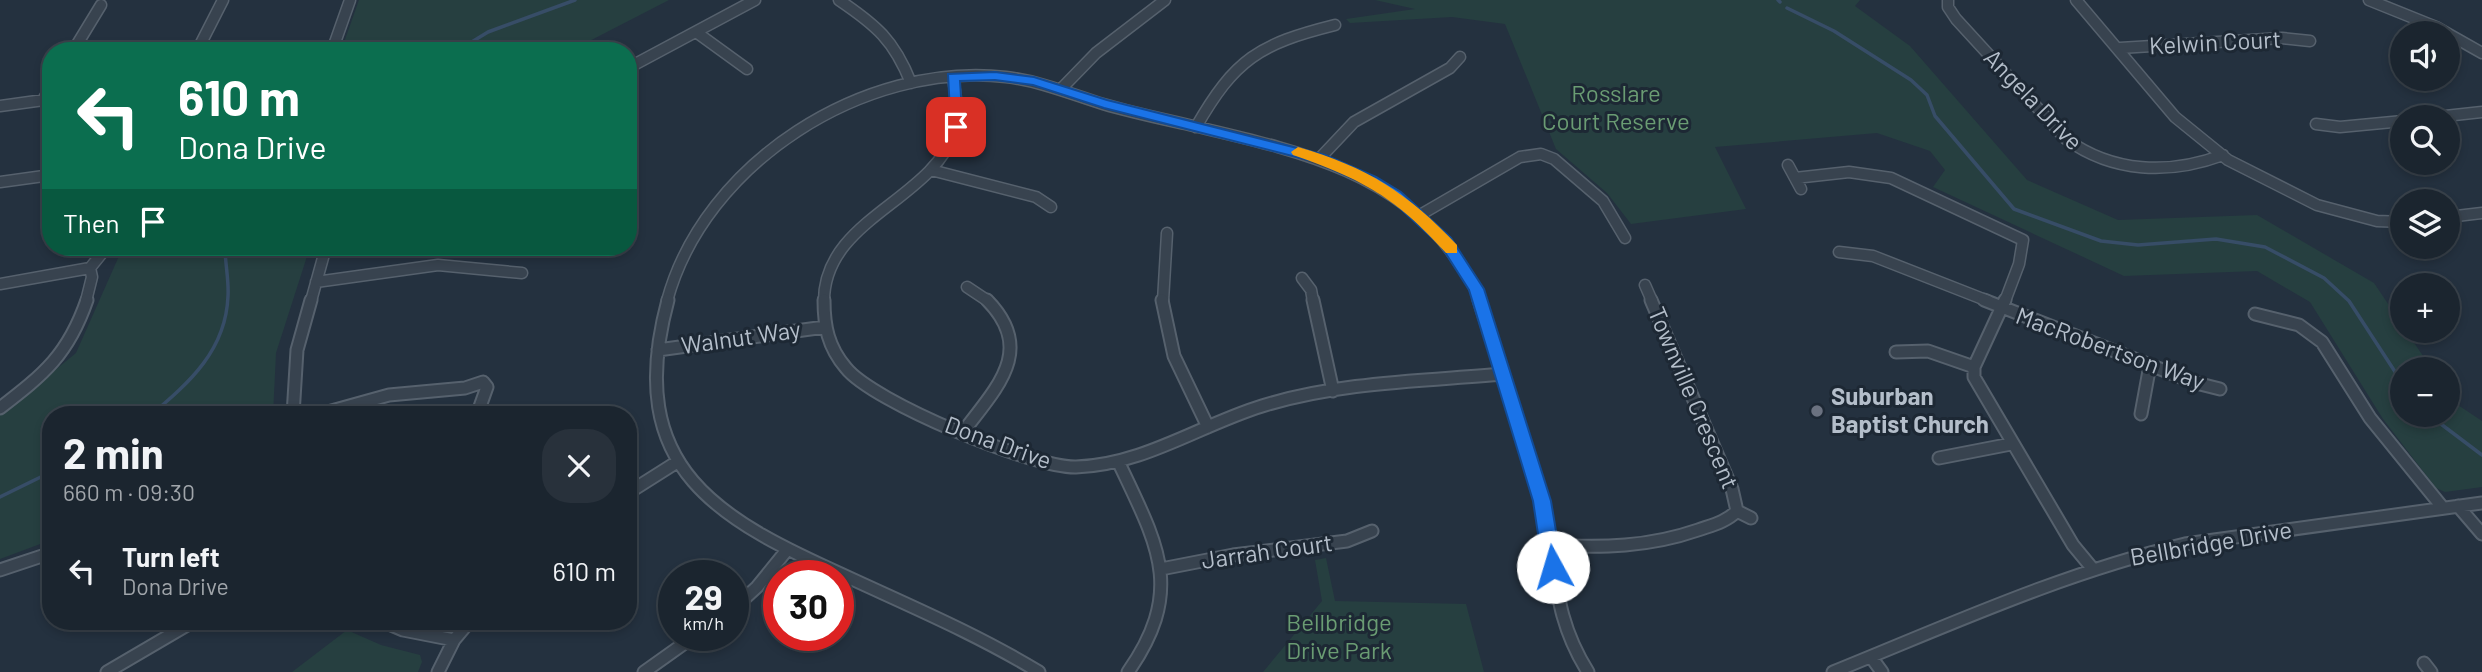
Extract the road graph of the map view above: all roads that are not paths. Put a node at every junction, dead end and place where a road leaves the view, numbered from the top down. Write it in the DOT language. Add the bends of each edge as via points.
graph roads {
  1 [pos="223,0"];
  2 [pos="350,0"];
  3 [pos="755,0"];
  4 [pos="839,0"];
  5 [pos="1165,0"];
  6 [pos="1948,0"];
  7 [pos="2076,0"];
  8 [pos="2369,0"];
  9 [pos="101,5"];
  10 [pos="1335,25"];
  11 [pos="696,32"];
  12 [pos="2310,41"];
  13 [pos="78,42"];
  14 [pos="202,42"];
  15 [pos="335,42"];
  16 [pos="2120,48"];
  17 [pos="2482,53"];
  18 [pos="1460,57"];
  19 [pos="637,63"];
  20 [pos="747,69"];
  21 [pos="953,77"];
  22 [pos="911,83"];
  23 [pos="1062,88"];
  24 [pos="42,101"];
  25 [pos="0,106"];
  26 [pos="2482,112"];
  27 [pos="2460,114"];
  28 [pos="2390,122"];
  29 [pos="2316,124"];
  30 [pos="1196,127"];
  31 [pos="2222,155"];
  32 [pos="1320,158"];
  33 [pos="1788,165"];
  34 [pos="931,170"];
  35 [pos="42,176"];
  36 [pos="1795,178"];
  37 [pos="0,182"];
  38 [pos="1801,189"];
  39 [pos="1051,207"];
  40 [pos="2482,214"];
  41 [pos="1420,215"];
  42 [pos="2460,216"];
  43 [pos="2390,221"];
  44 [pos="1167,233"];
  45 [pos="1625,238"];
  46 [pos="1839,253"];
  47 [pos="102,256"];
  48 [pos="323,256"];
  49 [pos="90,268"];
  50 [pos="522,273"];
  51 [pos="1303,278"];
  52 [pos="316,282"];
  53 [pos="0,284"];
  54 [pos="1645,285"];
  55 [pos="967,286"];
  56 [pos="2000,308"];
  57 [pos="2255,314"];
  58 [pos="825,327"];
  59 [pos="658,349"];
  60 [pos="1896,352"];
  61 [pos="2150,365"];
  62 [pos="1975,367"];
  63 [pos="1503,374"];
  64 [pos="2220,389"];
  65 [pos="1333,391"];
  66 [pos="293,406"];
  67 [pos="349,406"];
  68 [pos="480,406"];
  69 [pos="0,408"];
  70 [pos="2141,414"];
  71 [pos="1208,427"];
  72 [pos="963,432"];
  73 [pos="2011,444"];
  74 [pos="1939,458"];
  75 [pos="1118,461"];
  76 [pos="677,462"];
  77 [pos="637,487"];
  78 [pos="2482,503"];
  79 [pos="2458,506"];
  80 [pos="2443,508"];
  81 [pos="1737,512"];
  82 [pos="1751,518"];
  83 [pos="1372,531"];
  84 [pos="2482,534"];
  85 [pos="1551,545"];
  86 [pos="787,550"];
  87 [pos="42,556"];
  88 [pos="2092,568"];
  89 [pos="0,569"];
  90 [pos="1161,569"];
  91 [pos="749,594"];
  92 [pos="179,630"];
  93 [pos="401,630"];
  94 [pos="462,630"];
  95 [pos="454,640"];
  96 [pos="674,651"];
  97 [pos="1871,657"];
  98 [pos="113,670"];
  99 [pos="438,672"];
  100 [pos="644,672"];
  101 [pos="1039,672"];
  102 [pos="1128,672"];
  103 [pos="1588,672"];
  104 [pos="1833,672"];
  105 [pos="1882,672"];
  1 -- 14 [label="street"];
  2 -- 15 [label="street"];
  3 -- 11 [label="street"];
  4 -- 22 [label="street" via="888,35"];
  5 -- 23 [label="street" via="1096,53"];
  6 -- 31 [label="street, Angela Drive" via="1956,19 2084,154 2111,164 2171,167"];
  7 -- 16 [label="street"];
  8 -- 17 [label="street" via="2436,27"];
  9 -- 13 [label="street"];
  10 -- 30 [label="street" via="1299,35 1229,74"];
  11 -- 19 [label="street"];
  11 -- 20 [label="street"];
  12 -- 16 [label="street, Kelwin Court" via="2282,38"];
  16 -- 31 [label="street" via="2172,114"];
  18 -- 32 [label="street" via="1450,68 1354,122"];
  21 -- 22 [label="street"];
  21 -- 23 [label="street" via="995,76"];
  21 -- 34 [label="street, Dona Drive" via="956,127 943,157"];
  22 -- 59 [label="street" via="827,115 731,185 693,232 677,263 667,292"];
  23 -- 30 [label="street"];
  24 -- 25 [label="street"];
  26 -- 27 [label="street"];
  28 -- 29 [label="street" via="2340,127"];
  30 -- 32 [label="street"];
  31 -- 43 [label="street" via="2341,214"];
  32 -- 41 [label="street" via="1371,180"];
  33 -- 36 [label="street"];
  34 -- 39 [label="street" via="1036,197"];
  34 -- 58 [label="street, Dona Drive" via="867,220 837,258 824,296"];
  35 -- 37 [label="street"];
  36 -- 38 [label="street"];
  36 -- 56 [label="street" via="1849,172 1891,177 2020,237 2025,249"];
  40 -- 42 [label="street"];
  41 -- 45 [label="street" via="1520,157 1541,154 1554,159 1603,201"];
  41 -- 63 [label="street" via="1453,251 1476,289"];
  44 -- 71 [label="street" via="1160,274 1166,336"];
  46 -- 56 [label="street, MacRobertson Way" via="1873,256"];
  47 -- 49 [label="street"];
  48 -- 52 [label="street"];
  49 -- 53 [label="street"];
  49 -- 69 [label="street" via="94,277 90,291 51,368"];
  50 -- 52 [label="street" via="438,265"];
  51 -- 65 [label="street" via="1311,290"];
  52 -- 66 [label="street" via="297,350"];
  54 -- 81 [label="street, Townville Crescent" via="1732,489"];
  55 -- 72 [label="street" via="984,296 1008,324 1014,345 1008,369"];
  56 -- 61 [label="street, MacRobertson Way"];
  56 -- 62 [label="street"];
  57 -- 80 [label="street" via="2299,325 2322,342 2370,418"];
  58 -- 59 [label="street, Walnut Way"];
  58 -- 72 [label="street, Dona Drive" via="835,354 865,388"];
  59 -- 76 [label="street" via="657,404 663,433"];
  60 -- 62 [label="street" via="1928,351"];
  61 -- 64 [label="street, MacRobertson Way"];
  61 -- 70 [label="street"];
  62 -- 73 [label="street" via="1982,395"];
  63 -- 65 [label="street, Dona Drive"];
  63 -- 85 [label="street"];
  65 -- 71 [label="street, Dona Drive" via="1260,407"];
  67 -- 68 [label="street" via="389,395 483,382 487,387"];
  71 -- 75 [label="street, Dona Drive"];
  72 -- 75 [label="street, Dona Drive" via="1053,466"];
  73 -- 74 [label="street"];
  73 -- 88 [label="street"];
  75 -- 90 [label="street"];
  76 -- 77 [label="street"];
  76 -- 86 [label="street" via="708,499 742,529"];
  78 -- 79 [label="street, Bellbridge Drive"];
  79 -- 80 [label="street, Bellbridge Drive"];
  79 -- 84 [label="street"];
  80 -- 88 [label="street, Bellbridge Drive" via="2185,544"];
  81 -- 82 [label="street, Townville Crescent"];
  81 -- 85 [label="street, Townville Crescent" via="1727,520 1658,544 1604,549"];
  83 -- 90 [label="street, Jarrah Court" via="1347,541"];
  85 -- 103 [label="street" via="1561,617"];
  86 -- 91 [label="street"];
  86 -- 101 [label="street" via="952,625"];
  87 -- 89 [label="street"];
  88 -- 97 [label="street, Bellbridge Drive"];
  90 -- 102 [label="street" via="1163,607 1158,626"];
  92 -- 98 [label="street"];
  93 -- 95 [label="street"];
  94 -- 95 [label="street"];
  95 -- 99 [label="street"];
  96 -- 100 [label="street"];
  97 -- 104 [label="street, Bellbridge Drive"];
  97 -- 105 [label="street"];
}
